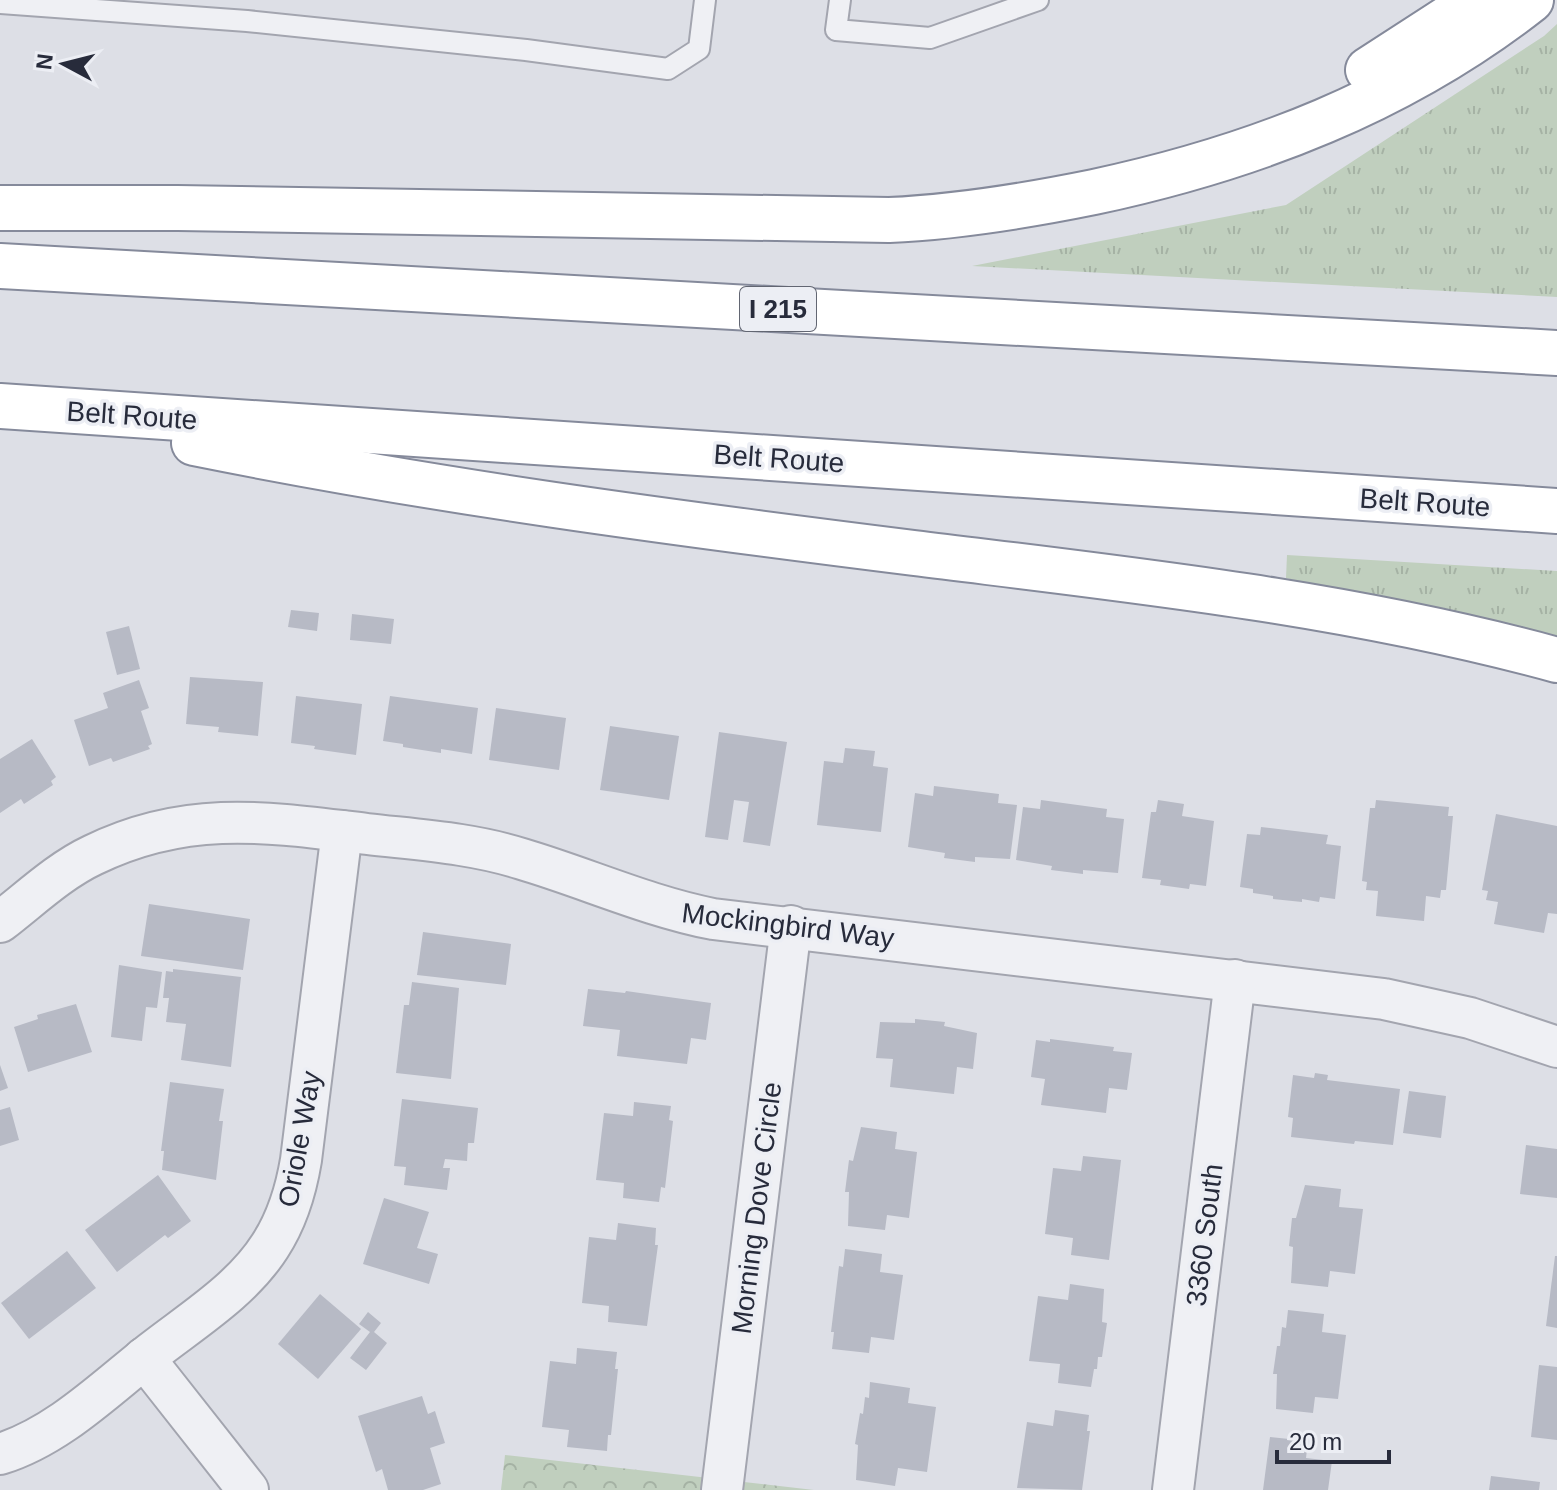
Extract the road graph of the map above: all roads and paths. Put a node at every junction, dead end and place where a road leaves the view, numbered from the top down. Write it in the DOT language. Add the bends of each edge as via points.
graph roads {
  1 [pos="705,0"];
  2 [pos="840,0"];
  3 [pos="1038,0"];
  4 [pos="1476,0"];
  5 [pos="1531,0"];
  6 [pos="0,3"];
  7 [pos="1084,194"];
  8 [pos="0,208"];
  9 [pos="0,266"];
  10 [pos="1557,353"];
  11 [pos="10,406"];
  12 [pos="1557,511"];
  13 [pos="1557,660"];
  14 [pos="342,831"];
  15 [pos="0,922"];
  16 [pos="791,926"];
  17 [pos="1235,980"];
  18 [pos="1557,1047"];
  19 [pos="144,1358"];
  20 [pos="0,1454"];
  21 [pos="248,1490"];
  22 [pos="722,1490"];
  23 [pos="1173,1490"];
  1 -- 6 [label="lane" via="699,49 668,69 247,21"];
  2 -- 3 [label="lane" via="836,30 930,38"];
  4 -- 7 [label="highway" via="1329,93 1262,126"];
  5 -- 7 [label="highway" via="1443,61 1314,127 1239,155"];
  7 -- 8 [label="highway" via="990,212 889,220"];
  9 -- 10 [label="highway, I 215"];
  11 -- 12 [label="highway, Belt Route"];
  11 -- 13 [label="highway" via="560,506 1302,603"];
  14 -- 15 [label="street, Mockingbird Way" via="267,821 174,827 91,855"];
  14 -- 16 [label="street, Mockingbird Way" via="468,846 675,911"];
  14 -- 19 [label="street, Oriole Way" via="296,1191 255,1267"];
  16 -- 17 [label="street, Mockingbird Way"];
  16 -- 22 [label="street, Morning Dove Circle"];
  17 -- 18 [label="street, Mockingbird Way" via="1428,1007"];
  17 -- 23 [label="street, 3360 South"];
  19 -- 20 [label="street, Oriole Way" via="61,1424"];
  19 -- 21 [label="street"];
}
